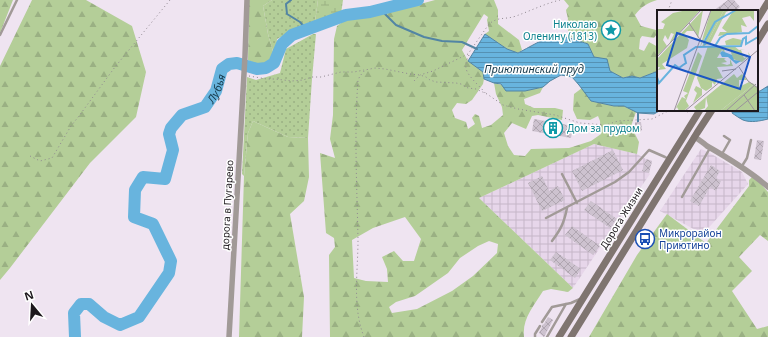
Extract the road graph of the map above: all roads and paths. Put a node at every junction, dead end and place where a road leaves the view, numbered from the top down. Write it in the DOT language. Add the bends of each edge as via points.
graph roads {
  1 [pos="17,0"];
  2 [pos="170,0"];
  3 [pos="246,0"];
  4 [pos="560,0"];
  5 [pos="672,0"];
  6 [pos="768,2"];
  7 [pos="668,10"];
  8 [pos="758,18"];
  9 [pos="768,24"];
  10 [pos="0,35"];
  11 [pos="758,40"];
  12 [pos="469,53"];
  13 [pos="365,70"];
  14 [pos="244,74"];
  15 [pos="420,75"];
  16 [pos="414,81"];
  17 [pos="487,94"];
  18 [pos="668,111"];
  19 [pos="685,111"];
  20 [pos="699,111"];
  21 [pos="711,111"];
  22 [pos="691,114"];
  23 [pos="724,136"];
  24 [pos="694,137"];
  25 [pos="751,140"];
  26 [pos="710,148"];
  27 [pos="721,154"];
  28 [pos="30,156"];
  29 [pos="669,160"];
  30 [pos="741,167"];
  31 [pos="562,174"];
  32 [pos="768,187"];
  33 [pos="682,198"];
  34 [pos="577,203"];
  35 [pos="567,208"];
  36 [pos="546,218"];
  37 [pos="552,241"];
  38 [pos="583,298"];
  39 [pos="566,304"];
  40 [pos="542,322"];
  41 [pos="540,326"];
  42 [pos="229,337"];
  43 [pos="364,337"];
  44 [pos="535,337"];
  45 [pos="547,337"];
  46 [pos="559,337"];
  47 [pos="571,337"];
  1 -- 10 [label="lane"];
  2 -- 28 [label="path" via="115,66 71,126 52,158 40,162"];
  3 -- 14 [label="street, дорога в Пугарево"];
  4 -- 12 [label="path" via="509,18 493,20"];
  5 -- 7 [label="path"];
  6 -- 8 [label="main road"];
  9 -- 11 [label="main road"];
  12 -- 15 [label="path"];
  12 -- 17 [label="path" via="466,68"];
  13 -- 14 [label="path" via="292,81"];
  13 -- 15 [label="path" via="385,68"];
  13 -- 43 [label="path" via="358,80 356,122 357,307"];
  14 -- 42 [label="street, дорога в Пугарево"];
  15 -- 16 [label="path"];
  15 -- 17 [label="path" via="436,82 461,84"];
  17 -- 18 [label="path" via="503,105 589,124 606,125 618,121 652,119"];
  19 -- 22 [label="path"];
  20 -- 29 [label="main road, Дорога Жизни"];
  21 -- 24 [label="main road, Дорога Жизни"];
  23 -- 27 [label="lane" via="730,140"];
  24 -- 26 [label="street"];
  24 -- 47 [label="main road, Дорога Жизни"];
  25 -- 30 [label="lane" via="747,158"];
  26 -- 27 [label="street"];
  26 -- 33 [label="lane"];
  27 -- 30 [label="street"];
  29 -- 34 [label="lane" via="649,150 615,182"];
  29 -- 38 [label="main road, Дорога Жизни"];
  30 -- 32 [label="street"];
  31 -- 34 [label="lane"];
  34 -- 35 [label="lane"];
  35 -- 36 [label="lane"];
  35 -- 37 [label="lane" via="560,230"];
  38 -- 39 [label="lane"];
  38 -- 46 [label="main road, Дорога Жизни"];
  39 -- 40 [label="lane" via="552,307"];
  39 -- 45 [label="lane"];
  41 -- 44 [label="lane" via="534,334"];
}
